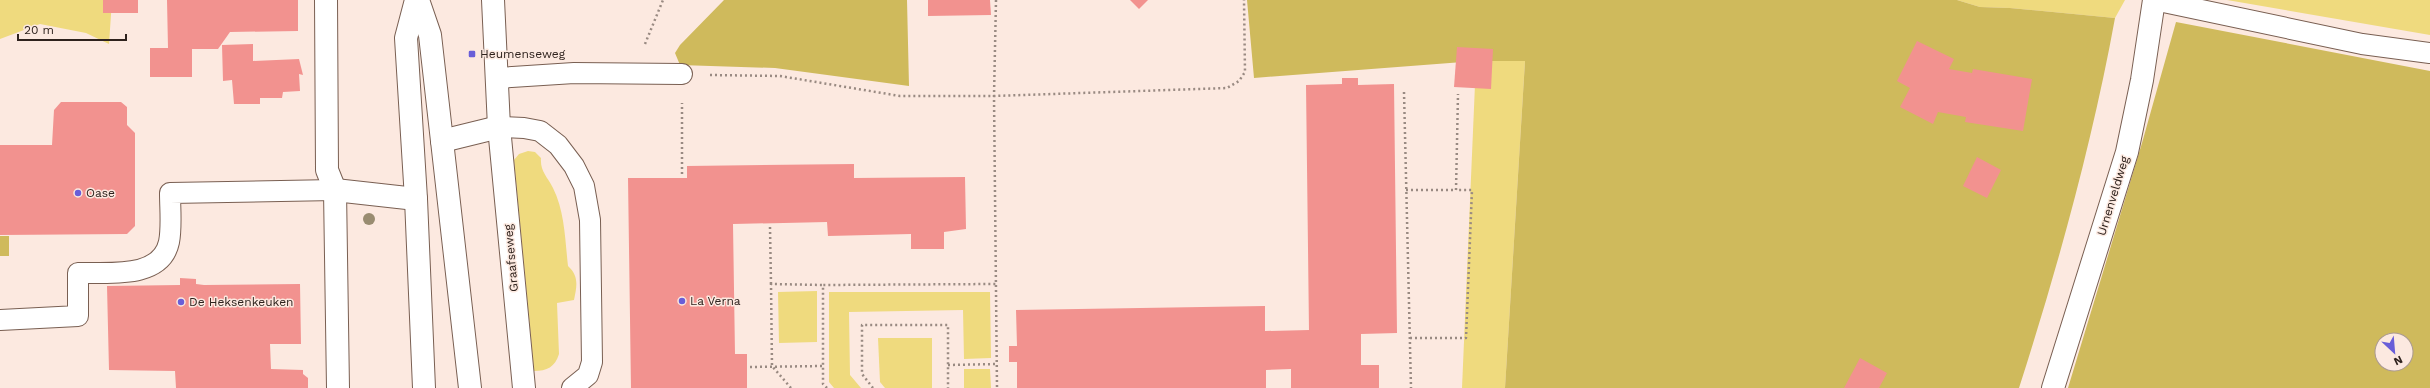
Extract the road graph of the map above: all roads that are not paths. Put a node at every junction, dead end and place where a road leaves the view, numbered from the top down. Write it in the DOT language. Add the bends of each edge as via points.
graph roads {
  1 [pos="326,0"];
  2 [pos="417,0"];
  3 [pos="493,0"];
  4 [pos="2154,0"];
  5 [pos="2430,53"];
  6 [pos="682,74"];
  7 [pos="497,78"];
  8 [pos="499,127"];
  9 [pos="442,141"];
  10 [pos="335,190"];
  11 [pos="416,199"];
  12 [pos="0,320"];
  13 [pos="338,388"];
  14 [pos="424,388"];
  15 [pos="470,388"];
  16 [pos="524,388"];
  17 [pos="572,388"];
  18 [pos="2053,388"];
  1 -- 10 [label="street" via="327,170"];
  2 -- 9 [label="street" via="430,35"];
  2 -- 11 [label="street" via="406,38"];
  3 -- 7 [label="street, Graafseweg"];
  4 -- 5 [label="lane, Urnenveldweg" via="2362,44"];
  4 -- 18 [label="street, Urnenveldweg" via="2142,80 2126,152"];
  6 -- 7 [label="lane" via="574,73"];
  7 -- 8 [label="street, Graafseweg"];
  8 -- 9 [label="street"];
  8 -- 16 [label="street, Graafseweg"];
  8 -- 17 [label="lane" via="540,131 558,145 574,166 584,186 590,220 592,362 588,375"];
  9 -- 15 [label="street"];
  10 -- 11 [label="street"];
  10 -- 12 [label="lane" via="170,193 169,242 165,254 155,264 143,270 78,274 78,316"];
  10 -- 13 [label="street"];
  11 -- 14 [label="street"];
}
